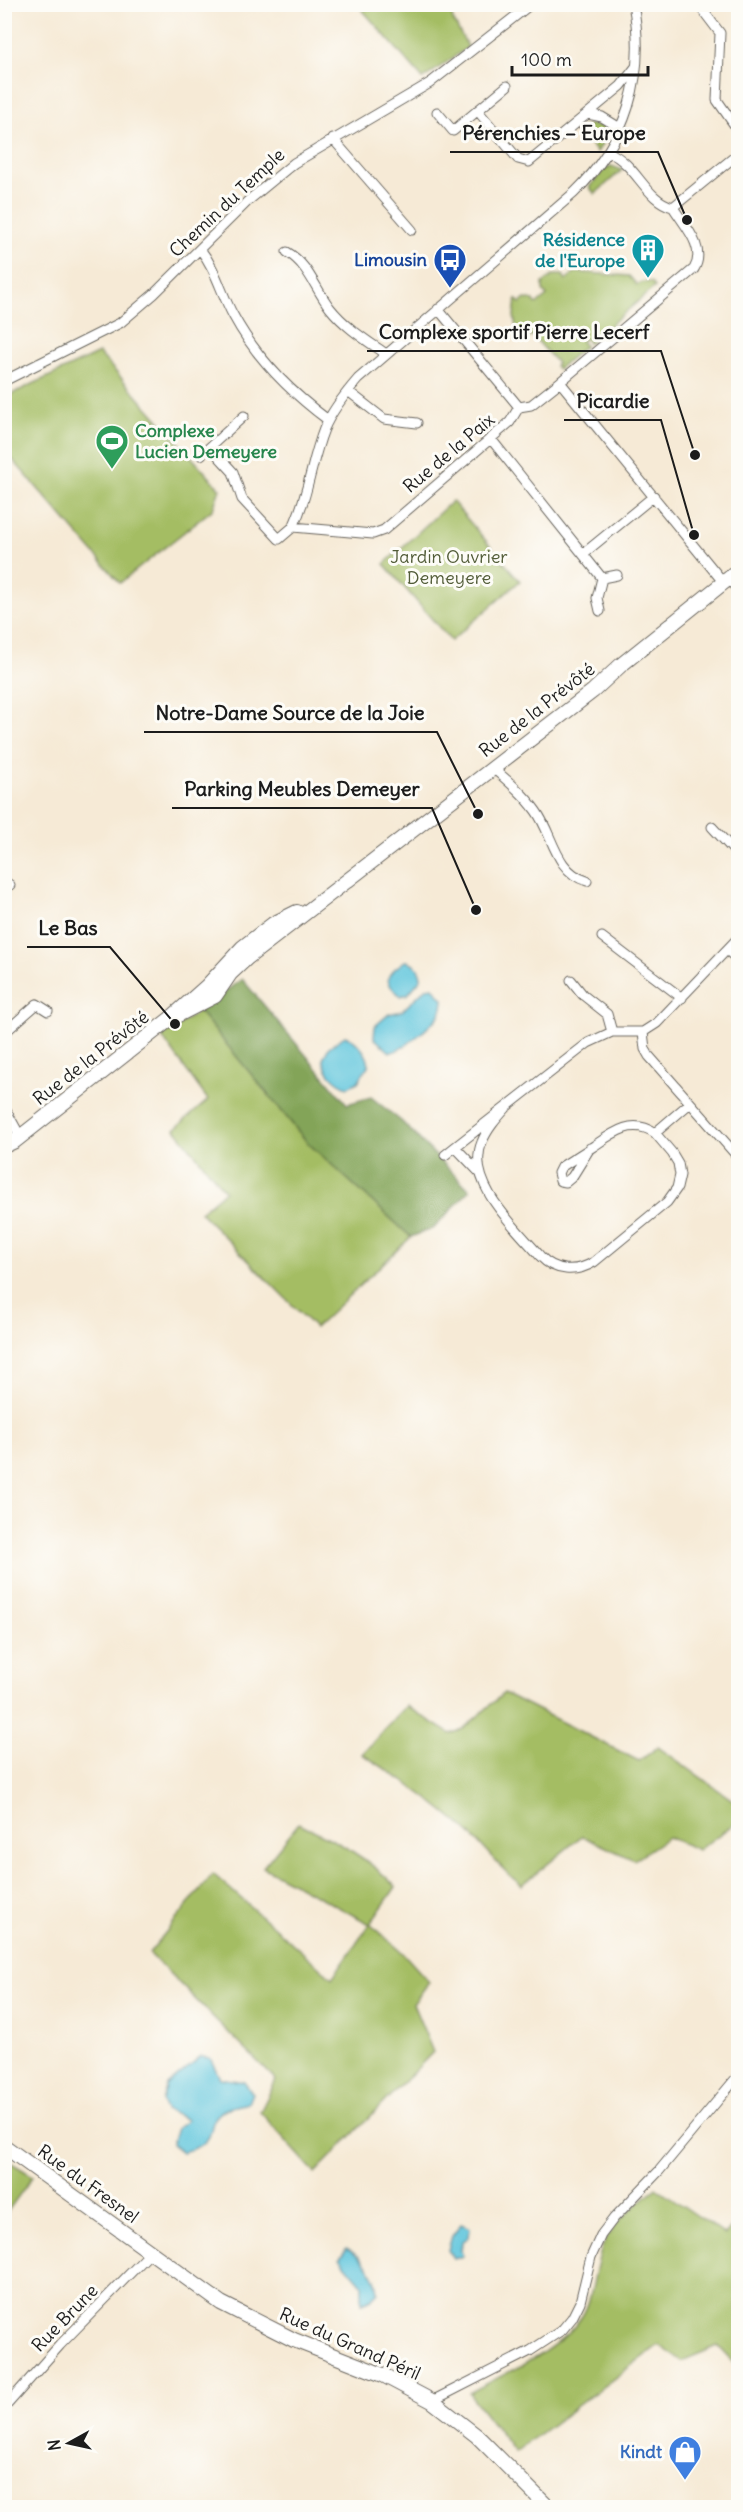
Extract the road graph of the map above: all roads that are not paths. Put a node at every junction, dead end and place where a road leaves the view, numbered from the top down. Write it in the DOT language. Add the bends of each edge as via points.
graph roads {
  1 [pos="531,4"];
  2 [pos="633,4"];
  3 [pos="698,4"];
  4 [pos="636,66"];
  5 [pos="507,86"];
  6 [pos="600,104"];
  7 [pos="478,111"];
  8 [pos="437,112"];
  9 [pos="588,114"];
  10 [pos="602,117"];
  11 [pos="620,128"];
  12 [pos="738,130"];
  13 [pos="333,139"];
  14 [pos="608,152"];
  15 [pos="738,154"];
  16 [pos="673,207"];
  17 [pos="412,230"];
  18 [pos="200,249"];
  19 [pos="287,252"];
  20 [pos="438,309"];
  21 [pos="386,354"];
  22 [pos="4,381"];
  23 [pos="560,382"];
  24 [pos="348,391"];
  25 [pos="519,407"];
  26 [pos="244,417"];
  27 [pos="328,420"];
  28 [pos="417,423"];
  29 [pos="491,439"];
  30 [pos="210,447"];
  31 [pos="201,455"];
  32 [pos="654,496"];
  33 [pos="293,527"];
  34 [pos="583,554"];
  35 [pos="618,575"];
  36 [pos="602,578"];
  37 [pos="733,581"];
  38 [pos="600,611"];
  39 [pos="492,768"];
  40 [pos="712,827"];
  41 [pos="738,855"];
  42 [pos="587,881"];
  43 [pos="602,937"];
  44 [pos="738,938"];
  45 [pos="727,950"];
  46 [pos="738,960"];
  47 [pos="571,980"];
  48 [pos="682,998"];
  49 [pos="48,1011"];
  50 [pos="612,1032"];
  51 [pos="643,1032"];
  52 [pos="4,1033"];
  53 [pos="690,1102"];
  54 [pos="4,1107"];
  55 [pos="506,1108"];
  56 [pos="656,1133"];
  57 [pos="21,1136"];
  58 [pos="4,1146"];
  59 [pos="455,1147"];
  60 [pos="590,1148"];
  61 [pos="445,1155"];
  62 [pos="738,1157"];
  63 [pos="480,1173"];
  64 [pos="738,2076"];
  65 [pos="4,2146"];
  66 [pos="151,2252"];
  67 [pos="432,2401"];
  68 [pos="4,2408"];
  69 [pos="549,2508"];
  1 -- 13 [label="street, Chemin du Temple" via="430,83"];
  2 -- 4 [label="street"];
  3 -- 12 [label="street" via="720,33 717,100"];
  4 -- 6 [label="street"];
  4 -- 11 [label="street" via="633,96"];
  5 -- 7 [label="street"];
  6 -- 9 [label="street"];
  6 -- 10 [label="street"];
  7 -- 8 [label="street" via="453,131"];
  7 -- 9 [label="street" via="518,159 526,162"];
  9 -- 10 [label="street"];
  10 -- 11 [label="street"];
  11 -- 14 [label="street"];
  13 -- 17 [label="street"];
  13 -- 18 [label="street, Chemin du Temple" via="275,178"];
  14 -- 16 [label="street" via="624,160 661,203"];
  14 -- 20 [label="street" via="574,194"];
  15 -- 16 [label="street"];
  16 -- 23 [label="street, Rue de la Paix" via="697,246 696,266"];
  18 -- 22 [label="street, Chemin du Temple" via="120,323"];
  18 -- 27 [label="street" via="212,263 230,310 254,348 285,385"];
  19 -- 21 [label="street" via="300,261 336,314"];
  20 -- 21 [label="street"];
  20 -- 25 [label="street"];
  21 -- 24 [label="street"];
  23 -- 25 [label="street, Rue de la Paix" via="531,405"];
  23 -- 32 [label="street"];
  24 -- 27 [label="street"];
  24 -- 28 [label="street" via="384,419"];
  25 -- 29 [label="street, Rue de la Paix" via="510,422"];
  26 -- 30 [label="street"];
  27 -- 33 [label="street"];
  29 -- 33 [label="street, Rue de la Paix" via="376,534"];
  29 -- 34 [label="street"];
  30 -- 31 [label="street"];
  30 -- 33 [label="street" via="233,472 242,499 279,539"];
  32 -- 34 [label="street"];
  32 -- 37 [label="street"];
  34 -- 36 [label="street"];
  35 -- 36 [label="street"];
  36 -- 38 [label="street" via="597,598"];
  37 -- 39 [label="street, Rue de la Prévôté"];
  39 -- 42 [label="street" via="535,809 570,873"];
  39 -- 57 [label="street, Rue de la Prévôté" via="237,966 218,993 170,1019"];
  40 -- 41 [label="street"];
  43 -- 48 [label="street"];
  44 -- 45 [label="street"];
  45 -- 46 [label="street"];
  45 -- 48 [label="street"];
  47 -- 50 [label="street" via="607,1014"];
  48 -- 51 [label="street"];
  49 -- 52 [label="street" via="37,1004"];
  50 -- 51 [label="street"];
  50 -- 55 [label="street" via="588,1043"];
  51 -- 53 [label="street" via="649,1056"];
  53 -- 56 [label="street"];
  53 -- 62 [label="street"];
  54 -- 57 [label="street"];
  55 -- 59 [label="street"];
  55 -- 63 [label="street" via="482,1142"];
  56 -- 60 [label="street" via="623,1127"];
  56 -- 63 [label="street" via="678,1163 680,1175 674,1194 600,1257 579,1269 562,1269 544,1261 493,1199"];
  57 -- 58 [label="street, Rue de la Prévôté"];
  59 -- 61 [label="street"];
  59 -- 63 [label="street"];
  64 -- 67 [label="street" via="607,2227 594,2249 576,2309 562,2330 530,2351"];
  65 -- 66 [label="street, Rue du Fresnel"];
  66 -- 67 [label="street, Rue du Grand Péril" via="248,2318 383,2375"];
  66 -- 68 [label="street, Rue Brune"];
  67 -- 69 [label="street, Rue du Grand Péril" via="477,2436"];
}
